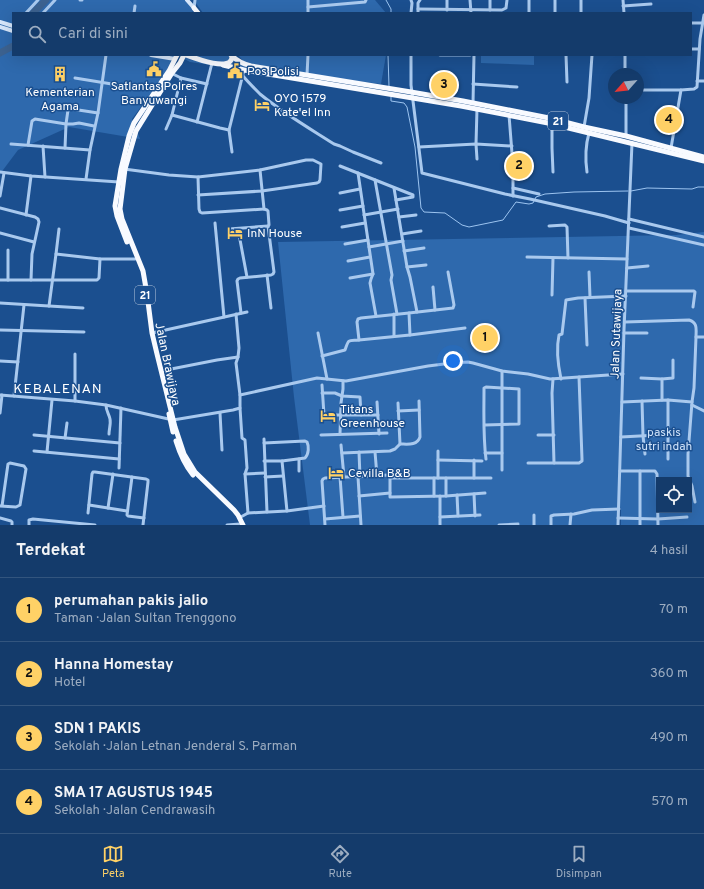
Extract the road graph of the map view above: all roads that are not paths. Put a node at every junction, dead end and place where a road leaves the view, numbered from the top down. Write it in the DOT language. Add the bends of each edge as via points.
graph roads {
  1 [pos="38,0"];
  2 [pos="55,0"];
  3 [pos="187,0"];
  4 [pos="195,0"];
  5 [pos="308,0"];
  6 [pos="366,0"];
  7 [pos="411,0"];
  8 [pos="420,0"];
  9 [pos="446,0"];
  10 [pos="470,0"];
  11 [pos="490,0"];
  12 [pos="507,0"];
  13 [pos="529,0"];
  14 [pos="555,0"];
  15 [pos="581,0"];
  16 [pos="623,0"];
  17 [pos="651,4"];
  18 [pos="135,6"];
  19 [pos="623,6"];
  20 [pos="308,7"];
  21 [pos="446,10"];
  22 [pos="490,10"];
  23 [pos="193,11"];
  24 [pos="418,11"];
  25 [pos="470,11"];
  26 [pos="27,12"];
  27 [pos="44,12"];
  28 [pos="134,12"];
  29 [pos="308,12"];
  30 [pos="411,12"];
  31 [pos="529,12"];
  32 [pos="555,12"];
  33 [pos="581,12"];
  34 [pos="624,12"];
  35 [pos="704,15"];
  36 [pos="0,22"];
  37 [pos="692,23"];
  38 [pos="702,23"];
  39 [pos="0,27"];
  40 [pos="12,29"];
  41 [pos="692,49"];
  42 [pos="700,49"];
  43 [pos="106,56"];
  44 [pos="164,56"];
  45 [pos="184,56"];
  46 [pos="232,56"];
  47 [pos="308,56"];
  48 [pos="411,56"];
  49 [pos="474,56"];
  50 [pos="566,56"];
  51 [pos="592,56"];
  52 [pos="625,56"];
  53 [pos="176,57"];
  54 [pos="699,59"];
  55 [pos="704,60"];
  56 [pos="212,63"];
  57 [pos="223,65"];
  58 [pos="625,68"];
  59 [pos="244,70"];
  60 [pos="170,72"];
  61 [pos="307,75"];
  62 [pos="243,76"];
  63 [pos="75,78"];
  64 [pos="181,78"];
  65 [pos="697,81"];
  66 [pos="704,81"];
  67 [pos="567,82"];
  68 [pos="102,83"];
  69 [pos="207,84"];
  70 [pos="473,84"];
  71 [pos="124,86"];
  72 [pos="517,87"];
  73 [pos="376,89"];
  74 [pos="644,90"];
  75 [pos="681,90"];
  76 [pos="412,95"];
  77 [pos="473,104"];
  78 [pos="626,104"];
  79 [pos="477,109"];
  80 [pos="98,113"];
  81 [pos="172,115"];
  82 [pos="509,115"];
  83 [pos="197,122"];
  84 [pos="66,124"];
  85 [pos="552,124"];
  86 [pos="94,126"];
  87 [pos="584,127"];
  88 [pos="166,129"];
  89 [pos="229,130"];
  90 [pos="588,133"];
  91 [pos="626,136"];
  92 [pos="632,143"];
  93 [pos="11,144"];
  94 [pos="476,144"];
  95 [pos="28,145"];
  96 [pos="43,146"];
  97 [pos="512,146"];
  98 [pos="419,147"];
  99 [pos="65,148"];
  100 [pos="670,148"];
  101 [pos="90,150"];
  102 [pos="232,152"];
  103 [pos="704,157"];
  104 [pos="477,159"];
  105 [pos="704,161"];
  106 [pos="381,163"];
  107 [pos="340,166"];
  108 [pos="123,169"];
  109 [pos="260,170"];
  110 [pos="0,172"];
  111 [pos="553,172"];
  112 [pos="586,172"];
  113 [pos="4,173"];
  114 [pos="358,173"];
  115 [pos="31,176"];
  116 [pos="45,177"];
  117 [pos="198,177"];
  118 [pos="86,179"];
  119 [pos="375,180"];
  120 [pos="119,182"];
  121 [pos="394,188"];
  122 [pos="513,188"];
  123 [pos="360,189"];
  124 [pos="262,191"];
  125 [pos="340,193"];
  126 [pos="539,194"];
  127 [pos="198,195"];
  128 [pos="0,196"];
  129 [pos="513,196"];
  130 [pos="396,200"];
  131 [pos="363,206"];
  132 [pos="0,208"];
  133 [pos="264,209"];
  134 [pos="398,209"];
  135 [pos="340,210"];
  136 [pos="381,212"];
  137 [pos="416,214"];
  138 [pos="26,215"];
  139 [pos="364,215"];
  140 [pos="399,217"];
  141 [pos="629,218"];
  142 [pos="365,223"];
  143 [pos="629,223"];
  144 [pos="215,224"];
  145 [pos="268,226"];
  146 [pos="549,226"];
  147 [pos="342,227"];
  148 [pos="629,228"];
  149 [pos="59,229"];
  150 [pos="229,229"];
  151 [pos="238,229"];
  152 [pos="421,231"];
  153 [pos="0,234"];
  154 [pos="402,234"];
  155 [pos="704,237"];
  156 [pos="368,240"];
  157 [pos="403,241"];
  158 [pos="34,242"];
  159 [pos="344,244"];
  160 [pos="386,244"];
  161 [pos="704,245"];
  162 [pos="369,247"];
  163 [pos="424,248"];
  164 [pos="8,250"];
  165 [pos="404,251"];
  166 [pos="56,254"];
  167 [pos="370,257"];
  168 [pos="527,257"];
  169 [pos="553,258"];
  170 [pos="568,258"];
  171 [pos="100,259"];
  172 [pos="134,259"];
  173 [pos="627,259"];
  174 [pos="348,261"];
  175 [pos="426,265"];
  176 [pos="648,266"];
  177 [pos="407,267"];
  178 [pos="627,268"];
  179 [pos="448,272"];
  180 [pos="589,272"];
  181 [pos="372,274"];
  182 [pos="266,275"];
  183 [pos="247,277"];
  184 [pos="350,278"];
  185 [pos="0,280"];
  186 [pos="8,280"];
  187 [pos="31,280"];
  188 [pos="52,281"];
  189 [pos="433,287"];
  190 [pos="626,291"];
  191 [pos="552,295"];
  192 [pos="626,296"];
  193 [pos="590,297"];
  194 [pos="585,298"];
  195 [pos="0,304"];
  196 [pos="24,305"];
  197 [pos="49,306"];
  198 [pos="694,307"];
  199 [pos="83,308"];
  200 [pos="270,308"];
  201 [pos="436,310"];
  202 [pos="248,312"];
  203 [pos="417,312"];
  204 [pos="241,313"];
  205 [pos="409,313"];
  206 [pos="236,314"];
  207 [pos="395,314"];
  208 [pos="376,316"];
  209 [pos="224,317"];
  210 [pos="624,322"];
  211 [pos="465,328"];
  212 [pos="0,330"];
  213 [pos="22,330"];
  214 [pos="84,332"];
  215 [pos="152,333"];
  216 [pos="318,333"];
  217 [pos="624,333"];
  218 [pos="647,333"];
  219 [pos="410,334"];
  220 [pos="394,336"];
  221 [pos="696,337"];
  222 [pos="704,337"];
  223 [pos="359,340"];
  224 [pos="587,345"];
  225 [pos="75,354"];
  226 [pos="322,356"];
  227 [pos="238,357"];
  228 [pos="673,360"];
  229 [pos="0,361"];
  230 [pos="18,362"];
  231 [pos="161,371"];
  232 [pos="502,371"];
  233 [pos="623,374"];
  234 [pos="579,377"];
  235 [pos="641,378"];
  236 [pos="327,379"];
  237 [pos="553,379"];
  238 [pos="561,379"];
  239 [pos="662,379"];
  240 [pos="343,381"];
  241 [pos="322,386"];
  242 [pos="502,389"];
  243 [pos="343,392"];
  244 [pos="322,393"];
  245 [pos="1,395"];
  246 [pos="240,395"];
  247 [pos="14,396"];
  248 [pos="52,400"];
  249 [pos="662,400"];
  250 [pos="668,400"];
  251 [pos="75,401"];
  252 [pos="419,401"];
  253 [pos="642,401"];
  254 [pos="377,402"];
  255 [pos="622,402"];
  256 [pos="398,403"];
  257 [pos="692,403"];
  258 [pos="106,405"];
  259 [pos="121,408"];
  260 [pos="240,408"];
  261 [pos="419,410"];
  262 [pos="398,411"];
  263 [pos="704,411"];
  264 [pos="0,413"];
  265 [pos="220,413"];
  266 [pos="361,415"];
  267 [pos="340,416"];
  268 [pos="378,416"];
  269 [pos="172,420"];
  270 [pos="67,423"];
  271 [pos="484,425"];
  272 [pos="502,425"];
  273 [pos="386,433"];
  274 [pos="109,434"];
  275 [pos="340,434"];
  276 [pos="379,434"];
  277 [pos="34,435"];
  278 [pos="321,435"];
  279 [pos="538,435"];
  280 [pos="554,435"];
  281 [pos="658,435"];
  282 [pos="643,436"];
  283 [pos="49,437"];
  284 [pos="621,437"];
  285 [pos="65,438"];
  286 [pos="120,443"];
  287 [pos="400,444"];
  288 [pos="341,445"];
  289 [pos="222,450"];
  290 [pos="34,451"];
  291 [pos="438,451"];
  292 [pos="47,452"];
  293 [pos="359,452"];
  294 [pos="375,452"];
  295 [pos="342,453"];
  296 [pos="485,453"];
  297 [pos="502,453"];
  298 [pos="645,454"];
  299 [pos="119,459"];
  300 [pos="299,459"];
  301 [pos="486,459"];
  302 [pos="668,459"];
  303 [pos="438,460"];
  304 [pos="474,460"];
  305 [pos="482,460"];
  306 [pos="264,461"];
  307 [pos="282,461"];
  308 [pos="528,463"];
  309 [pos="554,463"];
  310 [pos="119,468"];
  311 [pos="502,470"];
  312 [pos="299,471"];
  313 [pos="620,471"];
  314 [pos="640,471"];
  315 [pos="113,474"];
  316 [pos="245,474"];
  317 [pos="265,475"];
  318 [pos="283,476"];
  319 [pos="377,476"];
  320 [pos="132,477"];
  321 [pos="342,477"];
  322 [pos="359,477"];
  323 [pos="390,478"];
  324 [pos="434,478"];
  325 [pos="438,478"];
  326 [pos="446,478"];
  327 [pos="474,478"];
  328 [pos="491,478"];
  329 [pos="390,493"];
  330 [pos="485,493"];
  331 [pos="474,494"];
  332 [pos="457,495"];
  333 [pos="359,496"];
  334 [pos="434,496"];
  335 [pos="440,496"];
  336 [pos="446,496"];
  337 [pos="695,502"];
  338 [pos="89,505"];
  339 [pos="1,506"];
  340 [pos="320,506"];
  341 [pos="108,508"];
  342 [pos="619,509"];
  343 [pos="127,510"];
  344 [pos="287,511"];
  345 [pos="267,512"];
  346 [pos="88,513"];
  347 [pos="248,513"];
  348 [pos="571,514"];
  349 [pos="480,515"];
  350 [pos="534,515"];
  351 [pos="360,516"];
  352 [pos="458,516"];
  353 [pos="475,516"];
  354 [pos="343,517"];
  355 [pos="440,517"];
  356 [pos="0,518"];
  357 [pos="144,518"];
  358 [pos="239,518"];
  359 [pos="518,518"];
  360 [pos="618,518"];
  361 [pos="687,518"];
  362 [pos="325,519"];
  363 [pos="640,519"];
  364 [pos="658,519"];
  365 [pos="82,524"];
  366 [pos="518,524"];
  367 [pos="12,525"];
  368 [pos="28,525"];
  369 [pos="94,525"];
  370 [pos="143,525"];
  371 [pos="227,525"];
  372 [pos="241,525"];
  373 [pos="325,525"];
  374 [pos="361,525"];
  375 [pos="440,525"];
  376 [pos="499,525"];
  377 [pos="534,525"];
  378 [pos="551,525"];
  379 [pos="570,525"];
  380 [pos="618,525"];
  381 [pos="640,525"];
  382 [pos="658,525"];
  1 -- 26 [label="street"];
  2 -- 27 [label="street"];
  3 -- 23 [label="main road"];
  4 -- 23 [label="street"];
  5 -- 20 [label="street"];
  6 -- 20 [label="street"];
  7 -- 30 [label="street"];
  8 -- 24 [label="street"];
  9 -- 21 [label="street"];
  10 -- 25 [label="street"];
  11 -- 22 [label="street"];
  12 -- 22 [label="street" via="504,9"];
  13 -- 31 [label="street"];
  14 -- 32 [label="street"];
  15 -- 33 [label="street"];
  16 -- 19 [label="street"];
  17 -- 19 [label="street"];
  18 -- 28 [label="street"];
  19 -- 34 [label="street"];
  20 -- 29 [label="street"];
  21 -- 24 [label="street"];
  21 -- 25 [label="street"];
  22 -- 25 [label="street"];
  35 -- 38 [label="street"];
  36 -- 40 [label="main road"];
  37 -- 38 [label="street"];
  38 -- 42 [label="street"];
  39 -- 40 [label="main road"];
  41 -- 42 [label="street"];
  42 -- 54 [label="street"];
  43 -- 68 [label="street"];
  44 -- 53 [label="main road"];
  45 -- 53 [label="highway, 21"];
  45 -- 56 [label="highway, 21"];
  45 -- 60 [label="highway, Jalan Brawijaya / 21"];
  46 -- 57 [label="highway" via="231,62"];
  46 -- 61 [label="highway, 21" via="243,64"];
  47 -- 61 [label="street"];
  48 -- 76 [label="street"];
  49 -- 70 [label="street"];
  50 -- 67 [label="street"];
  51 -- 87 [label="street"];
  52 -- 58 [label="street"];
  53 -- 60 [label="highway, Jalan Brawijaya / 21"];
  54 -- 55 [label="street"];
  54 -- 65 [label="street"];
  56 -- 57 [label="highway, 21"];
  56 -- 69 [label="street"];
  57 -- 59 [label="highway, 21"];
  59 -- 62 [label="street"];
  59 -- 73 [label="highway, 21"];
  60 -- 64 [label="street"];
  60 -- 108 [label="highway, Jalan Brawijaya / 21" via="136,130"];
  61 -- 73 [label="highway, 21"];
  62 -- 89 [label="street"];
  62 -- 106 [label="street" via="289,115 334,144"];
  63 -- 68 [label="street"];
  64 -- 69 [label="street"];
  64 -- 81 [label="street"];
  65 -- 66 [label="street"];
  65 -- 75 [label="street" via="697,87"];
  68 -- 71 [label="street"];
  68 -- 80 [label="street"];
  69 -- 83 [label="street"];
  70 -- 72 [label="street"];
  70 -- 77 [label="street"];
  73 -- 76 [label="highway, 21"];
  74 -- 75 [label="street"];
  75 -- 100 [label="street"];
  76 -- 77 [label="highway, 21"];
  76 -- 79 [label="highway, 21"];
  76 -- 98 [label="street"];
  77 -- 87 [label="highway, 21"];
  78 -- 91 [label="street"];
  79 -- 82 [label="highway, 21"];
  79 -- 94 [label="street"];
  80 -- 84 [label="street" via="70,109"];
  80 -- 86 [label="street"];
  81 -- 83 [label="street"];
  81 -- 88 [label="street"];
  82 -- 85 [label="highway, 21"];
  82 -- 97 [label="street"];
  83 -- 89 [label="street"];
  84 -- 86 [label="street"];
  84 -- 95 [label="street" via="33,120"];
  84 -- 99 [label="street"];
  85 -- 90 [label="highway, 21"];
  85 -- 111 [label="street"];
  86 -- 101 [label="street"];
  87 -- 91 [label="highway, 21"];
  89 -- 102 [label="street"];
  90 -- 92 [label="highway, 21"];
  90 -- 112 [label="street"];
  91 -- 100 [label="highway, 21"];
  92 -- 105 [label="highway, 21"];
  92 -- 141 [label="street, Jalan Sutawijaya"];
  93 -- 95 [label="street"];
  94 -- 97 [label="street"];
  94 -- 98 [label="street"];
  94 -- 104 [label="street"];
  95 -- 96 [label="street"];
  96 -- 99 [label="street"];
  96 -- 116 [label="street"];
  97 -- 122 [label="street"];
  98 -- 129 [label="street" via="422,173"];
  99 -- 101 [label="street"];
  100 -- 103 [label="highway, 21"];
  101 -- 118 [label="street"];
  107 -- 114 [label="street"];
  108 -- 117 [label="street"];
  108 -- 120 [label="highway, Jalan Brawijaya / 21"];
  108 -- 215 [label="highway, Jalan Brawijaya / 21" via="120,214 143,272"];
  109 -- 117 [label="street"];
  109 -- 124 [label="street"];
  109 -- 124 [label="street" via="310,160 319,162 322,166 320,180 317,183"];
  110 -- 113 [label="street"];
  113 -- 115 [label="street"];
  113 -- 128 [label="street"];
  114 -- 119 [label="street"];
  114 -- 123 [label="street"];
  115 -- 116 [label="street"];
  115 -- 138 [label="street"];
  116 -- 118 [label="street"];
  117 -- 127 [label="street"];
  118 -- 120 [label="street"];
  119 -- 121 [label="street"];
  119 -- 136 [label="street"];
  120 -- 172 [label="highway, Jalan Brawijaya / 21" via="116,216"];
  121 -- 130 [label="street"];
  121 -- 130 [label="street" via="413,195"];
  122 -- 126 [label="street"];
  122 -- 129 [label="street"];
  123 -- 125 [label="street"];
  123 -- 131 [label="street"];
  124 -- 127 [label="street"];
  124 -- 133 [label="street"];
  127 -- 133 [label="street" via="199,209 202,213"];
  129 -- 143 [label="street"];
  130 -- 134 [label="street"];
  131 -- 135 [label="street"];
  131 -- 139 [label="street"];
  132 -- 138 [label="street"];
  133 -- 145 [label="street" via="268,211"];
  134 -- 136 [label="street"];
  134 -- 140 [label="street"];
  136 -- 139 [label="street"];
  136 -- 160 [label="street"];
  137 -- 140 [label="street"];
  138 -- 158 [label="street" via="38,219"];
  139 -- 142 [label="street"];
  140 -- 154 [label="street"];
  141 -- 143 [label="street, Jalan Sutawijaya"];
  141 -- 155 [label="street"];
  142 -- 147 [label="street"];
  142 -- 156 [label="street"];
  143 -- 148 [label="street, Jalan Sutawijaya"];
  144 -- 209 [label="street"];
  145 -- 151 [label="street"];
  145 -- 182 [label="street" via="274,272"];
  146 -- 170 [label="street" via="567,226"];
  148 -- 161 [label="street"];
  148 -- 173 [label="street, Jalan Sutawijaya"];
  149 -- 166 [label="street"];
  150 -- 151 [label="street"];
  151 -- 183 [label="street"];
  152 -- 154 [label="street"];
  153 -- 158 [label="street"];
  154 -- 157 [label="street"];
  156 -- 159 [label="street"];
  156 -- 162 [label="street"];
  157 -- 160 [label="street"];
  157 -- 165 [label="street"];
  158 -- 187 [label="street"];
  160 -- 162 [label="street"];
  160 -- 207 [label="street"];
  162 -- 167 [label="street"];
  163 -- 165 [label="street"];
  164 -- 186 [label="street"];
  165 -- 177 [label="street"];
  166 -- 171 [label="street"];
  166 -- 188 [label="street"];
  167 -- 174 [label="street"];
  167 -- 181 [label="street"];
  168 -- 169 [label="street"];
  169 -- 170 [label="street"];
  169 -- 191 [label="street"];
  170 -- 173 [label="street"];
  171 -- 172 [label="street"];
  171 -- 188 [label="street" via="98,280"];
  172 -- 269 [label="highway, Jalan Brawijaya / 21" via="140,272 151,340"];
  173 -- 178 [label="street, Jalan Sutawijaya"];
  175 -- 177 [label="street"];
  176 -- 178 [label="street"];
  177 -- 203 [label="street"];
  178 -- 190 [label="street, Jalan Sutawijaya"];
  179 -- 201 [label="street" via="454,307"];
  180 -- 193 [label="street"];
  181 -- 184 [label="street"];
  181 -- 208 [label="street" via="370,283"];
  182 -- 183 [label="street"];
  182 -- 200 [label="street"];
  183 -- 204 [label="street" via="237,281"];
  185 -- 186 [label="street"];
  186 -- 187 [label="street"];
  187 -- 188 [label="street"];
  188 -- 197 [label="street"];
  189 -- 201 [label="street"];
  190 -- 192 [label="street, Jalan Sutawijaya"];
  190 -- 198 [label="street" via="694,291"];
  192 -- 193 [label="street"];
  192 -- 210 [label="street, Jalan Sutawijaya"];
  193 -- 194 [label="street"];
  194 -- 224 [label="street"];
  194 -- 238 [label="street" via="565,301 562,334 558,339 558,367"];
  195 -- 196 [label="street"];
  196 -- 197 [label="street"];
  196 -- 213 [label="street"];
  197 -- 199 [label="street"];
  201 -- 203 [label="street"];
  202 -- 204 [label="street"];
  203 -- 205 [label="street"];
  204 -- 206 [label="street"];
  205 -- 207 [label="street"];
  205 -- 219 [label="street"];
  206 -- 209 [label="street"];
  206 -- 227 [label="street"];
  207 -- 208 [label="street"];
  207 -- 220 [label="street"];
  208 -- 223 [label="street" via="358,319"];
  209 -- 215 [label="street"];
  210 -- 217 [label="street, Jalan Sutawijaya"];
  210 -- 221 [label="street" via="689,320 696,324"];
  211 -- 219 [label="street"];
  212 -- 213 [label="street"];
  213 -- 214 [label="street"];
  213 -- 230 [label="street"];
  215 -- 231 [label="highway, Jalan Brawijaya / 21"];
  216 -- 226 [label="street"];
  217 -- 218 [label="street"];
  217 -- 233 [label="street, Jalan Sutawijaya"];
  219 -- 220 [label="street"];
  220 -- 223 [label="street"];
  221 -- 222 [label="street"];
  221 -- 257 [label="street"];
  223 -- 226 [label="street" via="349,341 343,352"];
  225 -- 251 [label="street"];
  226 -- 236 [label="street"];
  227 -- 231 [label="street"];
  227 -- 246 [label="street" via="236,363"];
  228 -- 239 [label="street" via="673,378"];
  229 -- 230 [label="street"];
  230 -- 247 [label="street"];
  231 -- 269 [label="highway, Jalan Brawijaya / 21"];
  232 -- 237 [label="street"];
  232 -- 240 [label="street" via="468,362 428,366"];
  232 -- 242 [label="street"];
  233 -- 234 [label="street"];
  233 -- 255 [label="street, Jalan Sutawijaya"];
  234 -- 238 [label="street"];
  234 -- 309 [label="street" via="582,460"];
  235 -- 239 [label="street"];
  236 -- 240 [label="street"];
  236 -- 246 [label="street" via="317,378"];
  237 -- 238 [label="street"];
  237 -- 280 [label="street"];
  239 -- 249 [label="street"];
  240 -- 243 [label="street"];
  241 -- 244 [label="street"];
  242 -- 271 [label="street" via="484,388"];
  242 -- 272 [label="street"];
  242 -- 272 [label="street" via="519,389 519,423"];
  243 -- 244 [label="street"];
  243 -- 266 [label="street" via="361,398"];
  243 -- 267 [label="street"];
  244 -- 267 [label="street" via="324,415"];
  245 -- 247 [label="street"];
  245 -- 264 [label="street"];
  246 -- 260 [label="street"];
  247 -- 248 [label="street"];
  248 -- 251 [label="street"];
  248 -- 283 [label="street"];
  249 -- 250 [label="street"];
  249 -- 253 [label="street"];
  250 -- 257 [label="street"];
  250 -- 302 [label="street"];
  251 -- 258 [label="street"];
  252 -- 261 [label="street"];
  253 -- 255 [label="street"];
  253 -- 282 [label="street"];
  254 -- 268 [label="street"];
  255 -- 284 [label="street, Jalan Sutawijaya"];
  256 -- 262 [label="street"];
  257 -- 263 [label="street"];
  257 -- 337 [label="street" via="688,476"];
  258 -- 259 [label="street"];
  258 -- 274 [label="street" via="110,417"];
  259 -- 269 [label="street"];
  259 -- 286 [label="street"];
  260 -- 265 [label="street"];
  260 -- 316 [label="street" via="242,438 246,444"];
  261 -- 262 [label="street"];
  261 -- 287 [label="street" via="418,442"];
  262 -- 287 [label="street"];
  265 -- 269 [label="street"];
  265 -- 289 [label="street"];
  266 -- 267 [label="street"];
  266 -- 268 [label="street"];
  267 -- 275 [label="street"];
  268 -- 276 [label="street"];
  269 -- 358 [label="highway, Jalan Brawijaya / 21" via="184,454 195,472"];
  269 -- 372 [label="highway, Jalan Brawijaya / 21" via="180,453 188,468 200,483 227,506"];
  270 -- 285 [label="street"];
  271 -- 272 [label="street"];
  271 -- 296 [label="street"];
  272 -- 297 [label="street"];
  273 -- 276 [label="street"];
  275 -- 276 [label="street"];
  275 -- 278 [label="street"];
  277 -- 283 [label="street"];
  279 -- 280 [label="street"];
  280 -- 309 [label="street"];
  281 -- 282 [label="street"];
  282 -- 284 [label="street"];
  282 -- 298 [label="street"];
  283 -- 285 [label="street"];
  283 -- 292 [label="street"];
  284 -- 313 [label="street, Jalan Sutawijaya"];
  285 -- 286 [label="street"];
  286 -- 299 [label="street"];
  287 -- 294 [label="street" via="393,450"];
  288 -- 295 [label="street"];
  290 -- 292 [label="street"];
  291 -- 303 [label="street"];
  292 -- 299 [label="street"];
  293 -- 294 [label="street"];
  293 -- 295 [label="street"];
  293 -- 322 [label="street"];
  294 -- 319 [label="street"];
  295 -- 321 [label="street"];
  296 -- 297 [label="street"];
  296 -- 301 [label="street"];
  297 -- 311 [label="street"];
  299 -- 310 [label="street"];
  300 -- 306 [label="street" via="307,456 306,442 264,441"];
  300 -- 307 [label="street"];
  300 -- 312 [label="street"];
  303 -- 304 [label="street"];
  303 -- 325 [label="street"];
  304 -- 305 [label="street"];
  304 -- 327 [label="street"];
  306 -- 307 [label="street"];
  306 -- 317 [label="street"];
  307 -- 318 [label="street"];
  308 -- 309 [label="street"];
  313 -- 314 [label="street"];
  313 -- 342 [label="street, Jalan Sutawijaya"];
  314 -- 363 [label="street"];
  314 -- 364 [label="street" via="655,471 657,474"];
  315 -- 320 [label="street"];
  315 -- 338 [label="street" via="92,473"];
  315 -- 341 [label="street"];
  316 -- 317 [label="street"];
  316 -- 347 [label="street"];
  317 -- 318 [label="street"];
  317 -- 345 [label="street"];
  318 -- 344 [label="street"];
  319 -- 322 [label="street"];
  319 -- 323 [label="street"];
  320 -- 343 [label="street"];
  320 -- 357 [label="street" via="148,480"];
  321 -- 322 [label="street"];
  321 -- 340 [label="street" via="323,479"];
  321 -- 354 [label="street"];
  322 -- 333 [label="street"];
  323 -- 324 [label="street"];
  323 -- 329 [label="street"];
  324 -- 325 [label="street"];
  324 -- 334 [label="street"];
  325 -- 326 [label="street"];
  326 -- 327 [label="street"];
  326 -- 336 [label="street"];
  327 -- 328 [label="street"];
  329 -- 333 [label="street"];
  329 -- 334 [label="street" via="390,497"];
  330 -- 331 [label="street"];
  331 -- 332 [label="street"];
  331 -- 353 [label="street"];
  332 -- 336 [label="street"];
  332 -- 352 [label="street"];
  333 -- 351 [label="street"];
  334 -- 335 [label="street"];
  335 -- 336 [label="street"];
  335 -- 355 [label="street"];
  338 -- 341 [label="street"];
  338 -- 346 [label="street"];
  339 -- 339 [label="street" via="8,464 24,466 26,468 20,505"];
  340 -- 344 [label="street"];
  340 -- 362 [label="street"];
  341 -- 343 [label="street"];
  342 -- 348 [label="street"];
  342 -- 360 [label="street, Jalan Sutawijaya"];
  343 -- 357 [label="street" via="127,516"];
  344 -- 345 [label="street"];
  345 -- 347 [label="street"];
  347 -- 358 [label="street"];
  348 -- 378 [label="street" via="551,516"];
  348 -- 379 [label="street"];
  349 -- 353 [label="street"];
  350 -- 377 [label="street"];
  351 -- 354 [label="street"];
  351 -- 374 [label="street"];
  352 -- 353 [label="street"];
  352 -- 355 [label="street"];
  354 -- 362 [label="street"];
  355 -- 375 [label="street"];
  356 -- 367 [label="street" via="11,521"];
  357 -- 370 [label="street"];
  358 -- 372 [label="highway, Jalan Brawijaya / 21"];
  359 -- 366 [label="street"];
  360 -- 363 [label="street"];
  360 -- 380 [label="street, Jalan Sutawijaya"];
  361 -- 364 [label="street"];
  362 -- 373 [label="street"];
  363 -- 364 [label="street"];
  363 -- 381 [label="street"];
  364 -- 382 [label="street"];
  365 -- 368 [label="street" via="33,519"];
  365 -- 369 [label="street"];
  366 -- 376 [label="street"];
  371 -- 372 [label="street"];
}
